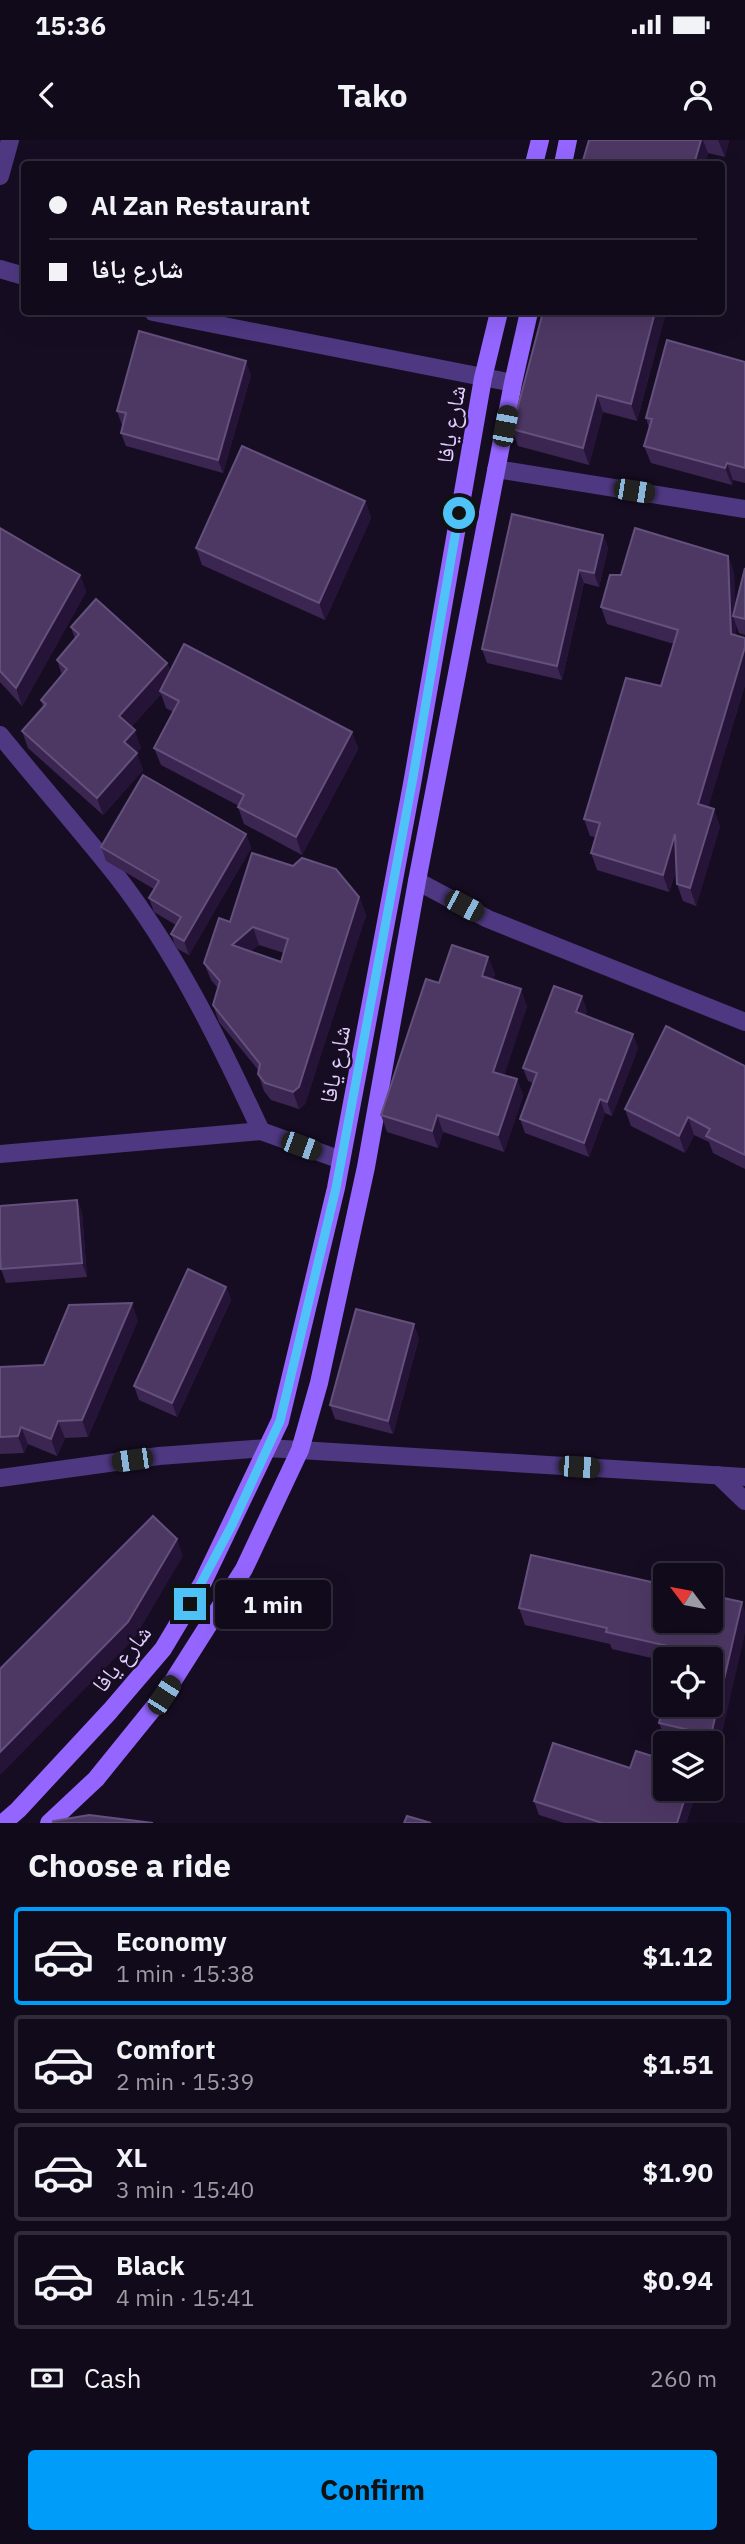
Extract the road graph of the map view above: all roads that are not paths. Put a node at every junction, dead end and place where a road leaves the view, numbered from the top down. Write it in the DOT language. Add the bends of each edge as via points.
graph roads {
  1 [pos="10,140"];
  2 [pos="540,140"];
  3 [pos="568,140"];
  4 [pos="535,161"];
  5 [pos="564,161"];
  6 [pos="0,176"];
  7 [pos="0,269"];
  8 [pos="21,275"];
  9 [pos="168,315"];
  10 [pos="498,315"];
  11 [pos="528,315"];
  12 [pos="483,378"];
  13 [pos="513,383"];
  14 [pos="496,469"];
  15 [pos="745,509"];
  16 [pos="0,734"];
  17 [pos="417,881"];
  18 [pos="745,1022"];
  19 [pos="261,1131"];
  20 [pos="0,1154"];
  21 [pos="341,1160"];
  22 [pos="267,1448"];
  23 [pos="300,1450"];
  24 [pos="718,1475"];
  25 [pos="745,1477"];
  26 [pos="0,1478"];
  27 [pos="745,1501"];
  28 [pos="3,1823"];
  29 [pos="49,1823"];
  1 -- 6 [label="street"];
  2 -- 4 [label="main road"];
  3 -- 5 [label="main road"];
  7 -- 8 [label="street"];
  9 -- 12 [label="street"];
  10 -- 12 [label="main road, شارع يافا"];
  11 -- 13 [label="main road"];
  12 -- 13 [label="street"];
  12 -- 21 [label="main road, شارع يافا"];
  13 -- 14 [label="main road"];
  14 -- 15 [label="street"];
  14 -- 17 [label="main road"];
  16 -- 19 [label="street" via="117,877 175,962"];
  17 -- 18 [label="street" via="488,919"];
  17 -- 23 [label="main road" via="366,1167"];
  19 -- 20 [label="street"];
  19 -- 21 [label="street"];
  21 -- 22 [label="main road, شارع يافا" via="280,1421"];
  22 -- 23 [label="street"];
  22 -- 26 [label="street" via="159,1456"];
  22 -- 28 [label="main road, شارع يافا" via="203,1582 163,1648 110,1712"];
  23 -- 24 [label="street"];
  23 -- 29 [label="main road" via="244,1569 164,1695 96,1779"];
  24 -- 25 [label="street"];
  24 -- 27 [label="street"];
}
